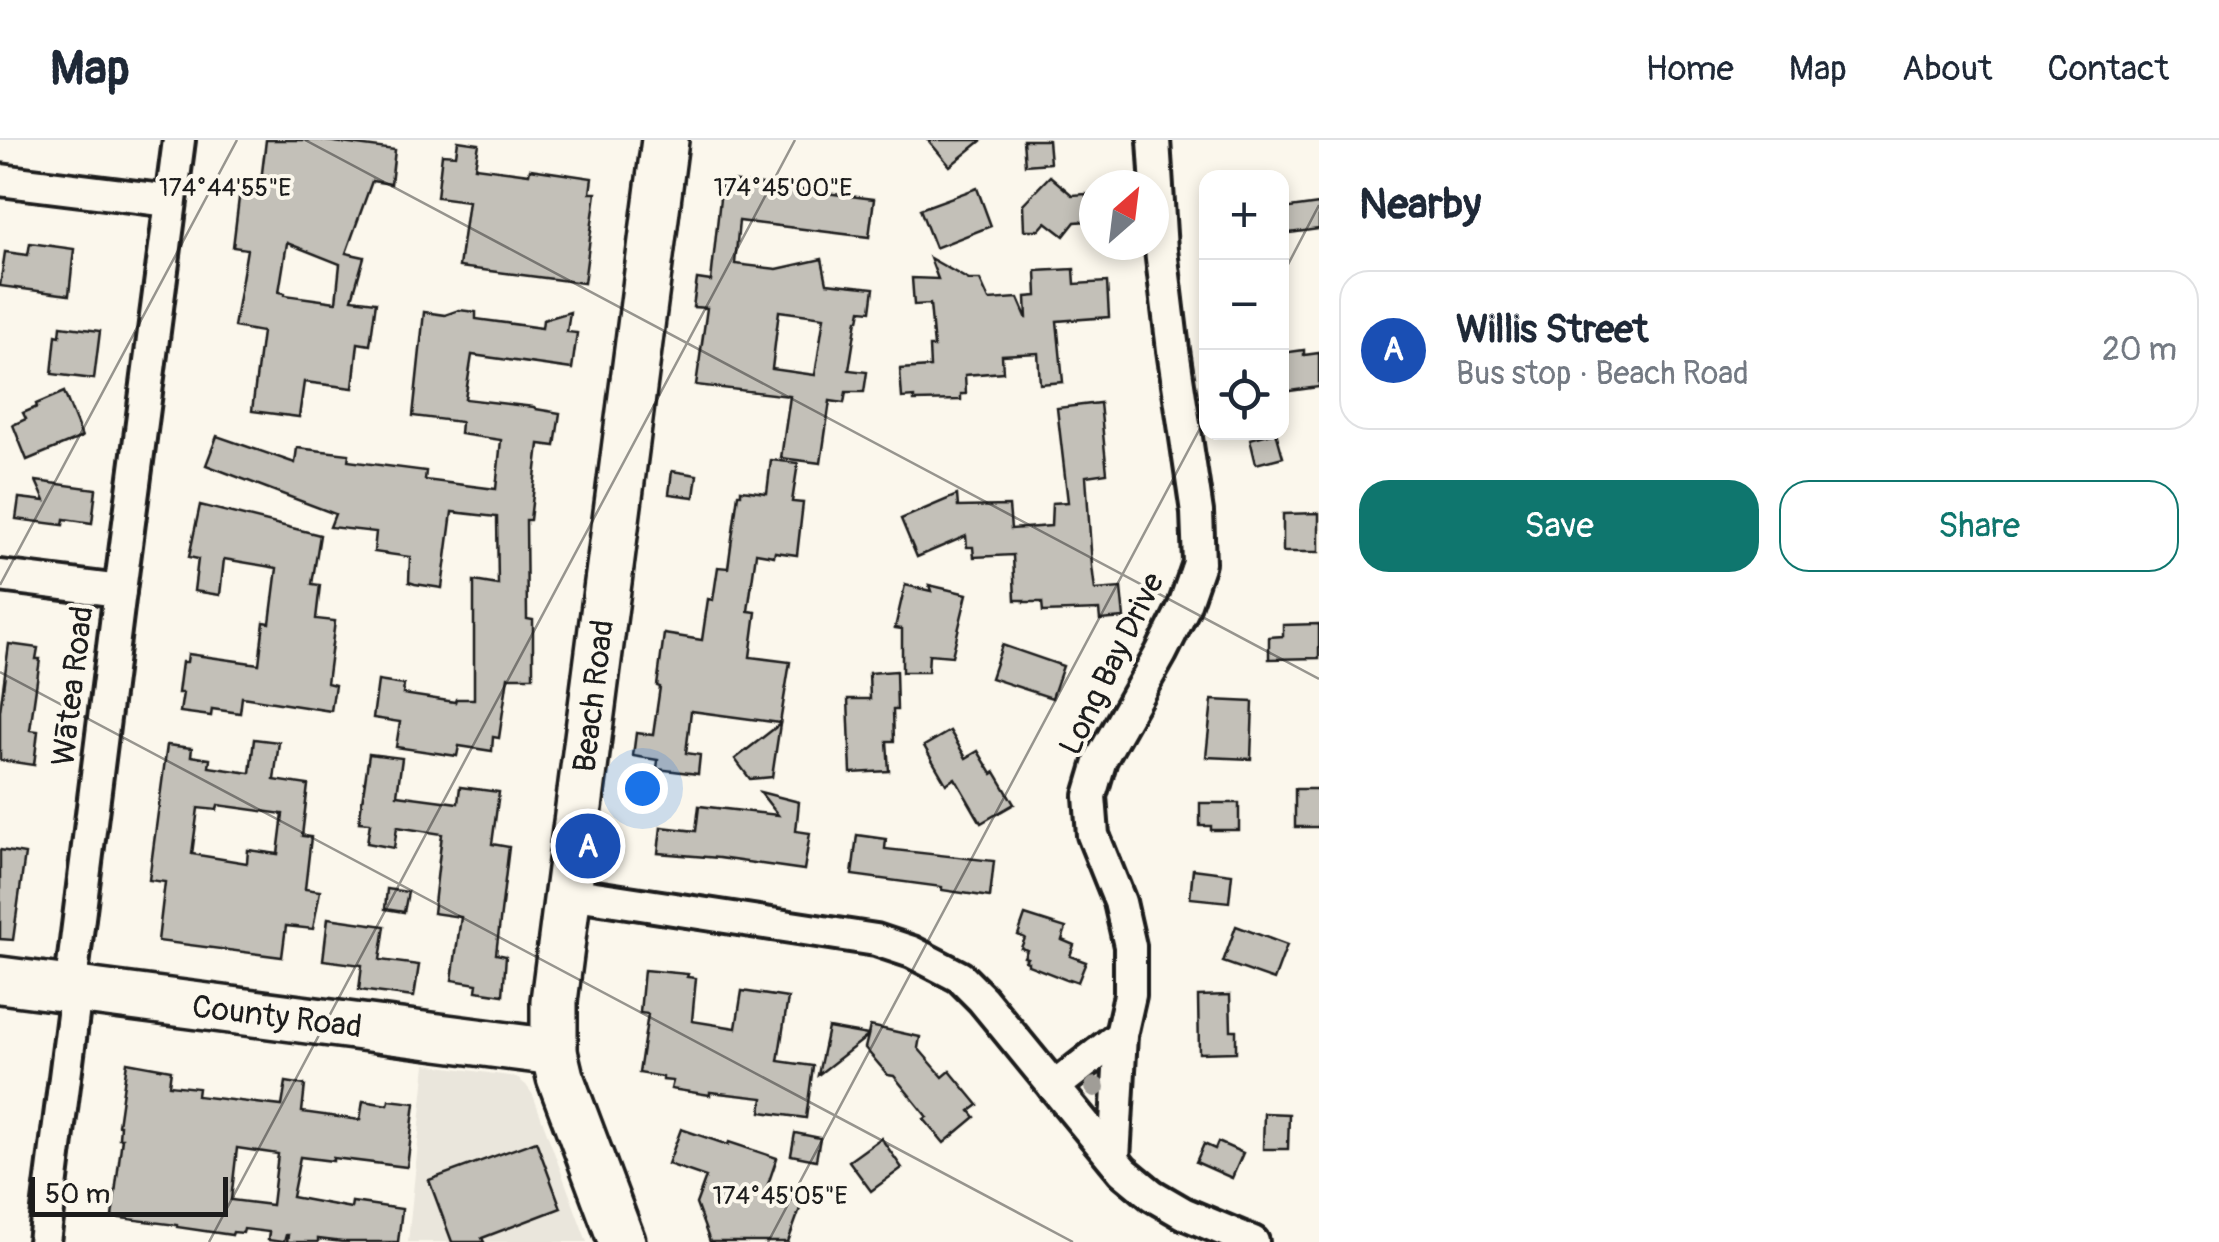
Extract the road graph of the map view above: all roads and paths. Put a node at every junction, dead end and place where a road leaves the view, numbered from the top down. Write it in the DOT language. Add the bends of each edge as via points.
graph roads {
  1 [pos="179,140"];
  2 [pos="665,140"];
  3 [pos="1154,140"];
  4 [pos="0,180"];
  5 [pos="170,201"];
  6 [pos="0,576"];
  7 [pos="120,591"];
  8 [pos="569,893"];
  9 [pos="0,980"];
  10 [pos="73,990"];
  11 [pos="1121,1034"];
  12 [pos="554,1052"];
  13 [pos="1054,1087"];
  14 [pos="1114,1159"];
  15 [pos="44,1242"];
  16 [pos="622,1242"];
  17 [pos="1253,1242"];
  1 -- 5 [label="street, Wātea Road"];
  2 -- 8 [label="main road, Beach Road"];
  3 -- 11 [label="street, Long Bay Drive" via="1199,563 1176,624 1100,759 1090,796 1093,835 1130,946"];
  4 -- 5 [label="street"];
  5 -- 7 [label="street, Wātea Road"];
  6 -- 7 [label="street"];
  7 -- 10 [label="street, Wātea Road"];
  8 -- 12 [label="main road, Beach Road"];
  8 -- 13 [label="street" via="876,940 912,952 960,977"];
  9 -- 10 [label="main road, County Road"];
  10 -- 12 [label="main road, County Road"];
  10 -- 15 [label="street, Wātea Road"];
  11 -- 13 [label="street"];
  11 -- 14 [label="street, Long Bay Drive"];
  12 -- 16 [label="main road, Beach Road"];
  13 -- 14 [label="street"];
  14 -- 17 [label="street" via="1152,1195"];
}
